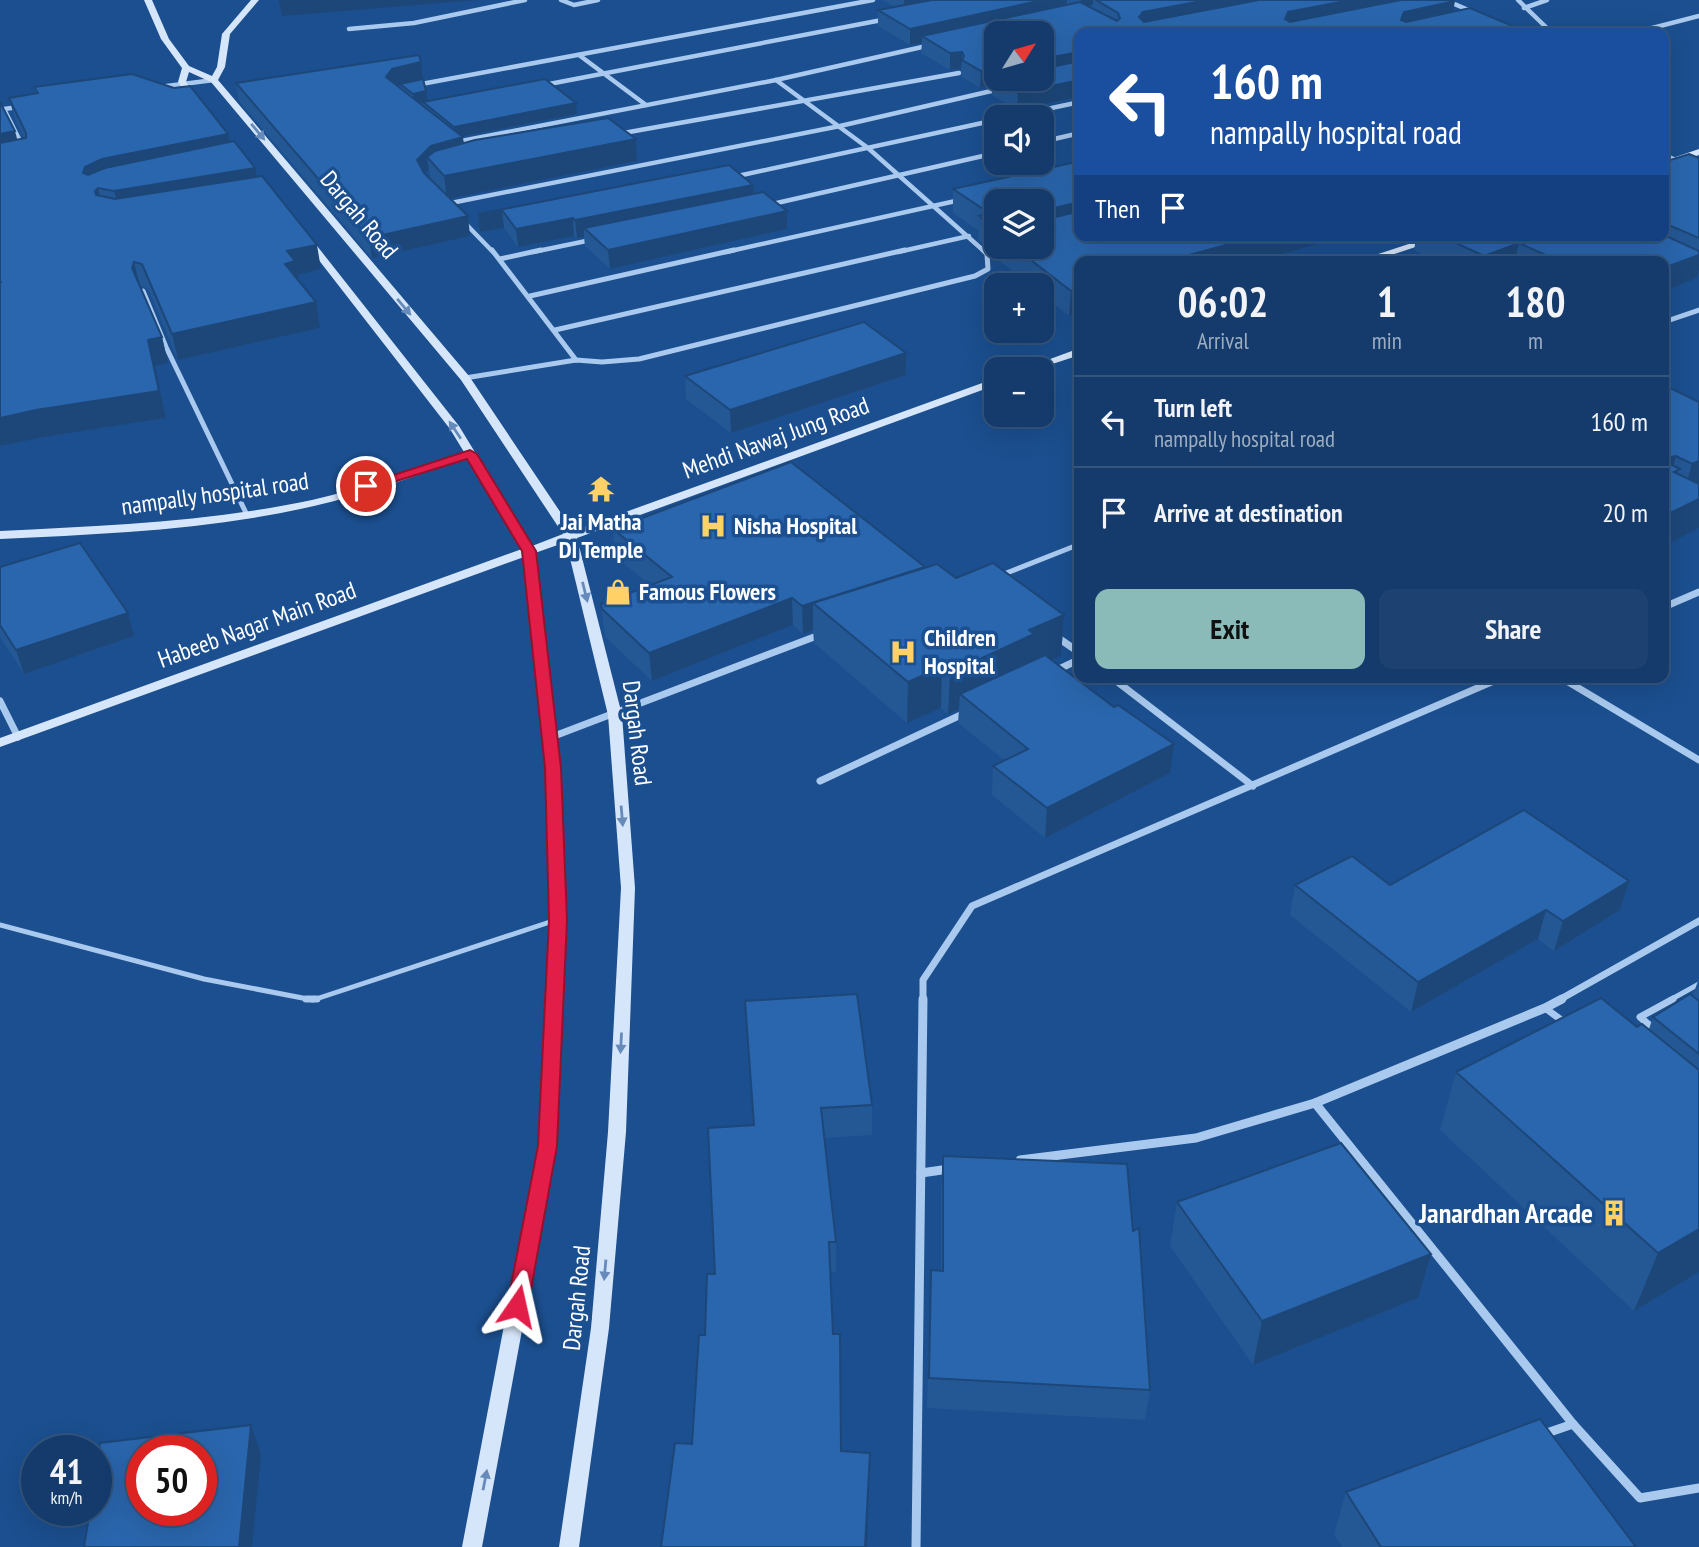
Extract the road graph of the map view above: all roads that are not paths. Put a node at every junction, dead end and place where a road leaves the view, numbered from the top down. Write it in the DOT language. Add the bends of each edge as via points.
graph roads {
  1 [pos="148,0"];
  2 [pos="255,0"];
  3 [pos="525,0"];
  4 [pos="561,0"];
  5 [pos="598,0"];
  6 [pos="873,0"];
  7 [pos="1518,0"];
  8 [pos="1547,0"];
  9 [pos="1446,1"];
  10 [pos="1434,4"];
  11 [pos="1524,8"];
  12 [pos="1699,16"];
  13 [pos="894,18"];
  14 [pos="1468,18"];
  15 [pos="1546,28"];
  16 [pos="1652,28"];
  17 [pos="349,29"];
  18 [pos="937,43"];
  19 [pos="579,55"];
  20 [pos="186,68"];
  21 [pos="960,73"];
  22 [pos="604,74"];
  23 [pos="214,80"];
  24 [pos="776,80"];
  25 [pos="184,83"];
  26 [pos="409,86"];
  27 [pos="157,87"];
  28 [pos="536,87"];
  29 [pos="990,91"];
  30 [pos="808,102"];
  31 [pos="1074,103"];
  32 [pos="30,105"];
  33 [pos="646,105"];
  34 [pos="1054,107"];
  35 [pos="204,111"];
  36 [pos="984,123"];
  37 [pos="839,126"];
  38 [pos="615,134"];
  39 [pos="1074,134"];
  40 [pos="446,136"];
  41 [pos="1054,139"];
  42 [pos="454,143"];
  43 [pos="22,146"];
  44 [pos="868,148"];
  45 [pos="466,150"];
  46 [pos="1699,152"];
  47 [pos="984,156"];
  48 [pos="1669,157"];
  49 [pos="1676,160"];
  50 [pos="1669,162"];
  51 [pos="900,177"];
  52 [pos="723,179"];
  53 [pos="438,197"];
  54 [pos="962,200"];
  55 [pos="445,204"];
  56 [pos="935,205"];
  57 [pos="758,206"];
  58 [pos="296,226"];
  59 [pos="485,226"];
  60 [pos="472,229"];
  61 [pos="969,236"];
  62 [pos="595,240"];
  63 [pos="1424,242"];
  64 [pos="984,251"];
  65 [pos="1378,256"];
  66 [pos="500,259"];
  67 [pos="987,259"];
  68 [pos="143,291"];
  69 [pos="530,296"];
  70 [pos="1699,310"];
  71 [pos="1669,320"];
  72 [pos="555,330"];
  73 [pos="1074,353"];
  74 [pos="576,360"];
  75 [pos="1054,360"];
  76 [pos="465,378"];
  77 [pos="984,385"];
  78 [pos="470,454"];
  79 [pos="247,515"];
  80 [pos="570,535"];
  81 [pos="0,536"];
  82 [pos="1074,546"];
  83 [pos="529,551"];
  84 [pos="995,578"];
  85 [pos="1699,592"];
  86 [pos="1669,605"];
  87 [pos="1048,630"];
  88 [pos="831,631"];
  89 [pos="1074,649"];
  90 [pos="1074,662"];
  91 [pos="1043,676"];
  92 [pos="1119,683"];
  93 [pos="1489,683"];
  94 [pos="1570,683"];
  95 [pos="0,701"];
  96 [pos="968,711"];
  97 [pos="615,715"];
  98 [pos="18,737"];
  99 [pos="549,738"];
  100 [pos="0,743"];
  101 [pos="1699,760"];
  102 [pos="820,781"];
  103 [pos="1253,786"];
  104 [pos="558,920"];
  105 [pos="1699,921"];
  106 [pos="0,925"];
  107 [pos="1699,984"];
  108 [pos="1545,1008"];
  109 [pos="1566,1024"];
  110 [pos="1660,1034"];
  111 [pos="1315,1103"];
  112 [pos="1003,1163"];
  113 [pos="962,1168"];
  114 [pos="921,1173"];
  115 [pos="1573,1424"];
  116 [pos="1534,1437"];
  117 [pos="1699,1488"];
  118 [pos="472,1547"];
  119 [pos="569,1547"];
  120 [pos="916,1547"];
  1 -- 20 [label="main road" via="165,39"];
  2 -- 23 [label="main road" via="226,34"];
  3 -- 17 [label="street" via="414,23"];
  4 -- 5 [label="street" via="574,5"];
  6 -- 19 [label="street"];
  7 -- 11 [label="street"];
  8 -- 11 [label="street"];
  9 -- 10 [label="street"];
  9 -- 14 [label="street" via="1482,15"];
  11 -- 15 [label="street"];
  12 -- 16 [label="street"];
  13 -- 22 [label="street"];
  18 -- 24 [label="street"];
  19 -- 22 [label="street"];
  19 -- 26 [label="street"];
  20 -- 23 [label="main road, Dargah Road"];
  20 -- 25 [label="main road"];
  21 -- 30 [label="street"];
  22 -- 28 [label="street"];
  22 -- 33 [label="street"];
  23 -- 25 [label="street"];
  23 -- 76 [label="main road, Dargah Road, one-way"];
  24 -- 30 [label="street"];
  24 -- 33 [label="street"];
  25 -- 27 [label="street"];
  25 -- 35 [label="main road"];
  29 -- 37 [label="street"];
  30 -- 37 [label="street"];
  30 -- 38 [label="street"];
  31 -- 34 [label="street"];
  32 -- 43 [label="street" via="5,109"];
  33 -- 42 [label="street"];
  36 -- 44 [label="street"];
  37 -- 44 [label="street"];
  37 -- 55 [label="street"];
  39 -- 41 [label="street"];
  40 -- 42 [label="street"];
  42 -- 45 [label="street"];
  44 -- 51 [label="street"];
  44 -- 52 [label="street"];
  46 -- 49 [label="main road"];
  47 -- 51 [label="street"];
  48 -- 49 [label="street"];
  49 -- 50 [label="main road"];
  51 -- 56 [label="street"];
  51 -- 57 [label="street"];
  53 -- 55 [label="street"];
  54 -- 56 [label="street"];
  55 -- 60 [label="street"];
  56 -- 61 [label="street"];
  56 -- 69 [label="street"];
  78 -- 58 [label="main road, one-way" via="455,428"];
  59 -- 60 [label="street"];
  60 -- 66 [label="street"];
  61 -- 64 [label="street"];
  61 -- 72 [label="street"];
  62 -- 66 [label="street"];
  63 -- 65 [label="main road"];
  66 -- 69 [label="street"];
  67 -- 74 [label="street" via="988,269 957,282 639,359"];
  68 -- 79 [label="street"];
  69 -- 72 [label="street"];
  70 -- 71 [label="street"];
  72 -- 74 [label="street"];
  73 -- 75 [label="main road"];
  74 -- 76 [label="street"];
  76 -- 80 [label="main road, Dargah Road"];
  77 -- 80 [label="main road, Mehdi Nawaj Jung Road"];
  78 -- 79 [label="main road, nampally hospital road" via="314,502"];
  78 -- 83 [label="main road"];
  79 -- 81 [label="main road, nampally hospital road" via="137,528"];
  80 -- 83 [label="main road, Mehdi Nawaj Jung Road"];
  80 -- 97 [label="main road, Dargah Road, one-way"];
  82 -- 84 [label="street"];
  83 -- 98 [label="main road, Habeeb Nagar Main Road"];
  83 -- 99 [label="main road"];
  85 -- 86 [label="street"];
  87 -- 89 [label="street"];
  88 -- 97 [label="street" via="767,652"];
  90 -- 91 [label="street"];
  92 -- 103 [label="street"];
  93 -- 103 [label="street"];
  94 -- 101 [label="street"];
  95 -- 98 [label="street"];
  96 -- 102 [label="street"];
  97 -- 99 [label="street"];
  97 -- 119 [label="main road, Dargah Road, one-way" via="628,888 617,1132 600,1328"];
  98 -- 100 [label="main road, Habeeb Nagar Main Road"];
  99 -- 104 [label="main road"];
  103 -- 114 [label="street" via="972,906 923,980"];
  104 -- 106 [label="lane" via="313,1000 204,979"];
  118 -- 104 [label="main road, one-way" via="547,1146"];
  105 -- 108 [label="street"];
  107 -- 110 [label="lane" via="1640,1017"];
  108 -- 109 [label="lane"];
  108 -- 111 [label="street"];
  111 -- 112 [label="street" via="1196,1138"];
  111 -- 115 [label="street"];
  113 -- 114 [label="street"];
  114 -- 120 [label="street"];
  115 -- 116 [label="street"];
  115 -- 117 [label="street" via="1640,1498"];
}
